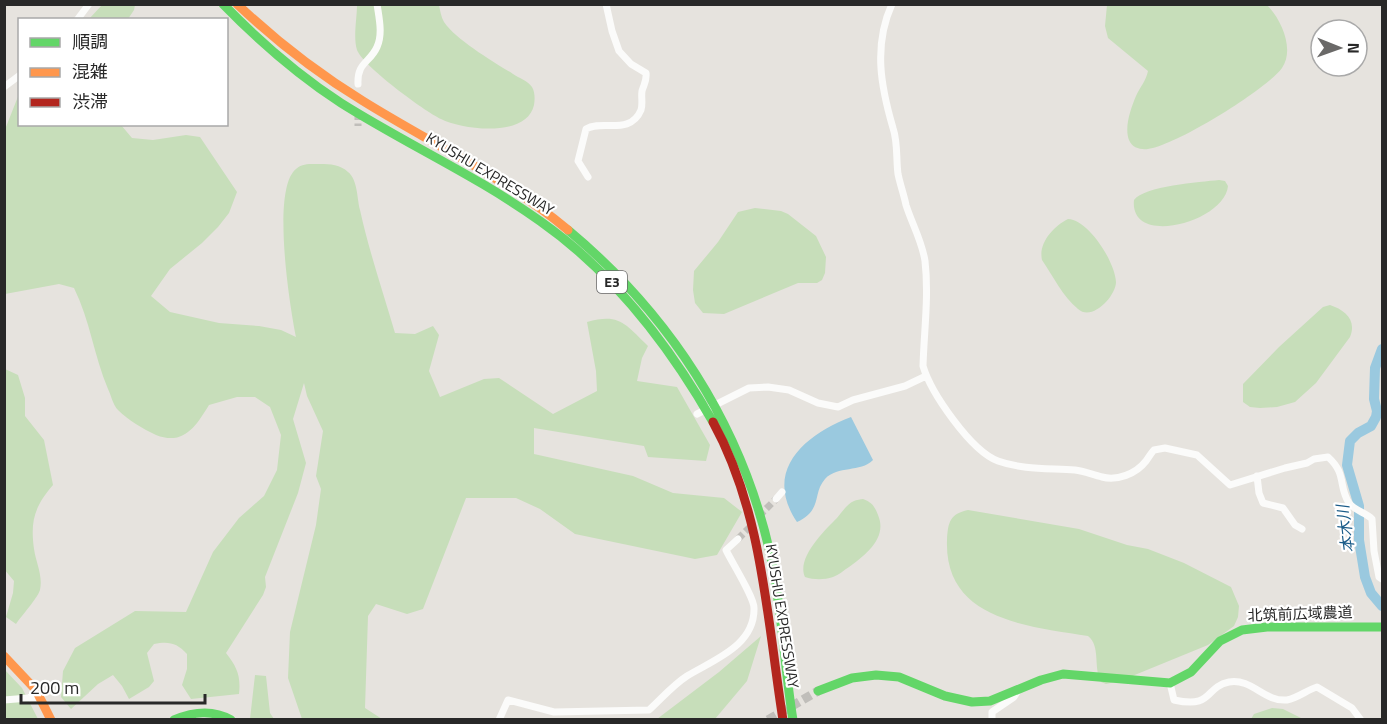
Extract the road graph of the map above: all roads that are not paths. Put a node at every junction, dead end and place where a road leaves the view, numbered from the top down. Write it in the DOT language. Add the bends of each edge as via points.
graph roads {
  1 [pos="89,4"];
  2 [pos="223,4"];
  3 [pos="237,4"];
  4 [pos="377,4"];
  5 [pos="606,4"];
  6 [pos="892,4"];
  7 [pos="78,18"];
  8 [pos="18,76"];
  9 [pos="358,84"];
  10 [pos="4,87"];
  11 [pos="588,177"];
  12 [pos="926,376"];
  13 [pos="697,414"];
  14 [pos="1257,476"];
  15 [pos="782,492"];
  16 [pos="776,499"];
  17 [pos="1302,529"];
  18 [pos="738,539"];
  19 [pos="1383,579"];
  20 [pos="1383,627"];
  21 [pos="4,656"];
  22 [pos="1170,683"];
  23 [pos="1020,687"];
  24 [pos="818,691"];
  25 [pos="41,697"];
  26 [pos="4,700"];
  27 [pos="51,720"];
  28 [pos="174,720"];
  29 [pos="231,720"];
  30 [pos="499,720"];
  31 [pos="783,720"];
  32 [pos="793,720"];
  33 [pos="992,720"];
  34 [pos="1361,720"];
  1 -- 7 [label="street"];
  2 -- 31 [label="main road, KYUSHU EXPRESSWAY / E3" via="313,83 548,226 609,279 661,338 713,421 747,507 765,586"];
  3 -- 32 [label="main road, KYUSHU EXPRESSWAY / E3" via="312,70 502,182 569,229 619,273 669,332 720,413 755,498 771,563"];
  4 -- 9 [label="street" via="378,46 357,73"];
  5 -- 11 [label="street" via="617,47 631,64 644,70 647,80 640,111 632,121 586,129 578,160"];
  6 -- 12 [label="street" via="879,52 881,80 894,129 898,175 925,261"];
  8 -- 10 [label="street"];
  12 -- 13 [label="street" via="838,407 789,390 749,387"];
  12 -- 14 [label="street" via="956,423 997,460 1030,468 1078,470 1112,479 1125,476 1146,462 1154,450 1165,448 1197,455 1230,485"];
  14 -- 17 [label="street" via="1263,503 1283,508"];
  14 -- 19 [label="street" via="1328,457 1337,465 1351,507 1372,519 1377,568 1379,578"];
  15 -- 16 [label="street"];
  18 -- 30 [label="street" via="726,550 754,607 750,628 734,649 686,677 649,710 554,712 508,700"];
  20 -- 22 [label="main road, 北筑前広域農道" via="1242,630 1227,636 1191,672"];
  21 -- 25 [label="main road"];
  22 -- 23 [label="main road" via="1062,674"];
  22 -- 34 [label="street" via="1174,700 1192,703 1203,701 1230,682 1245,683 1276,699 1293,698 1317,687 1352,708"];
  23 -- 24 [label="main road" via="976,702 949,697 893,675 875,675 855,676"];
  23 -- 33 [label="street" via="1014,697 992,712"];
  25 -- 26 [label="street"];
  25 -- 27 [label="main road"];
  28 -- 29 [label="main road" via="216,713"];
}
